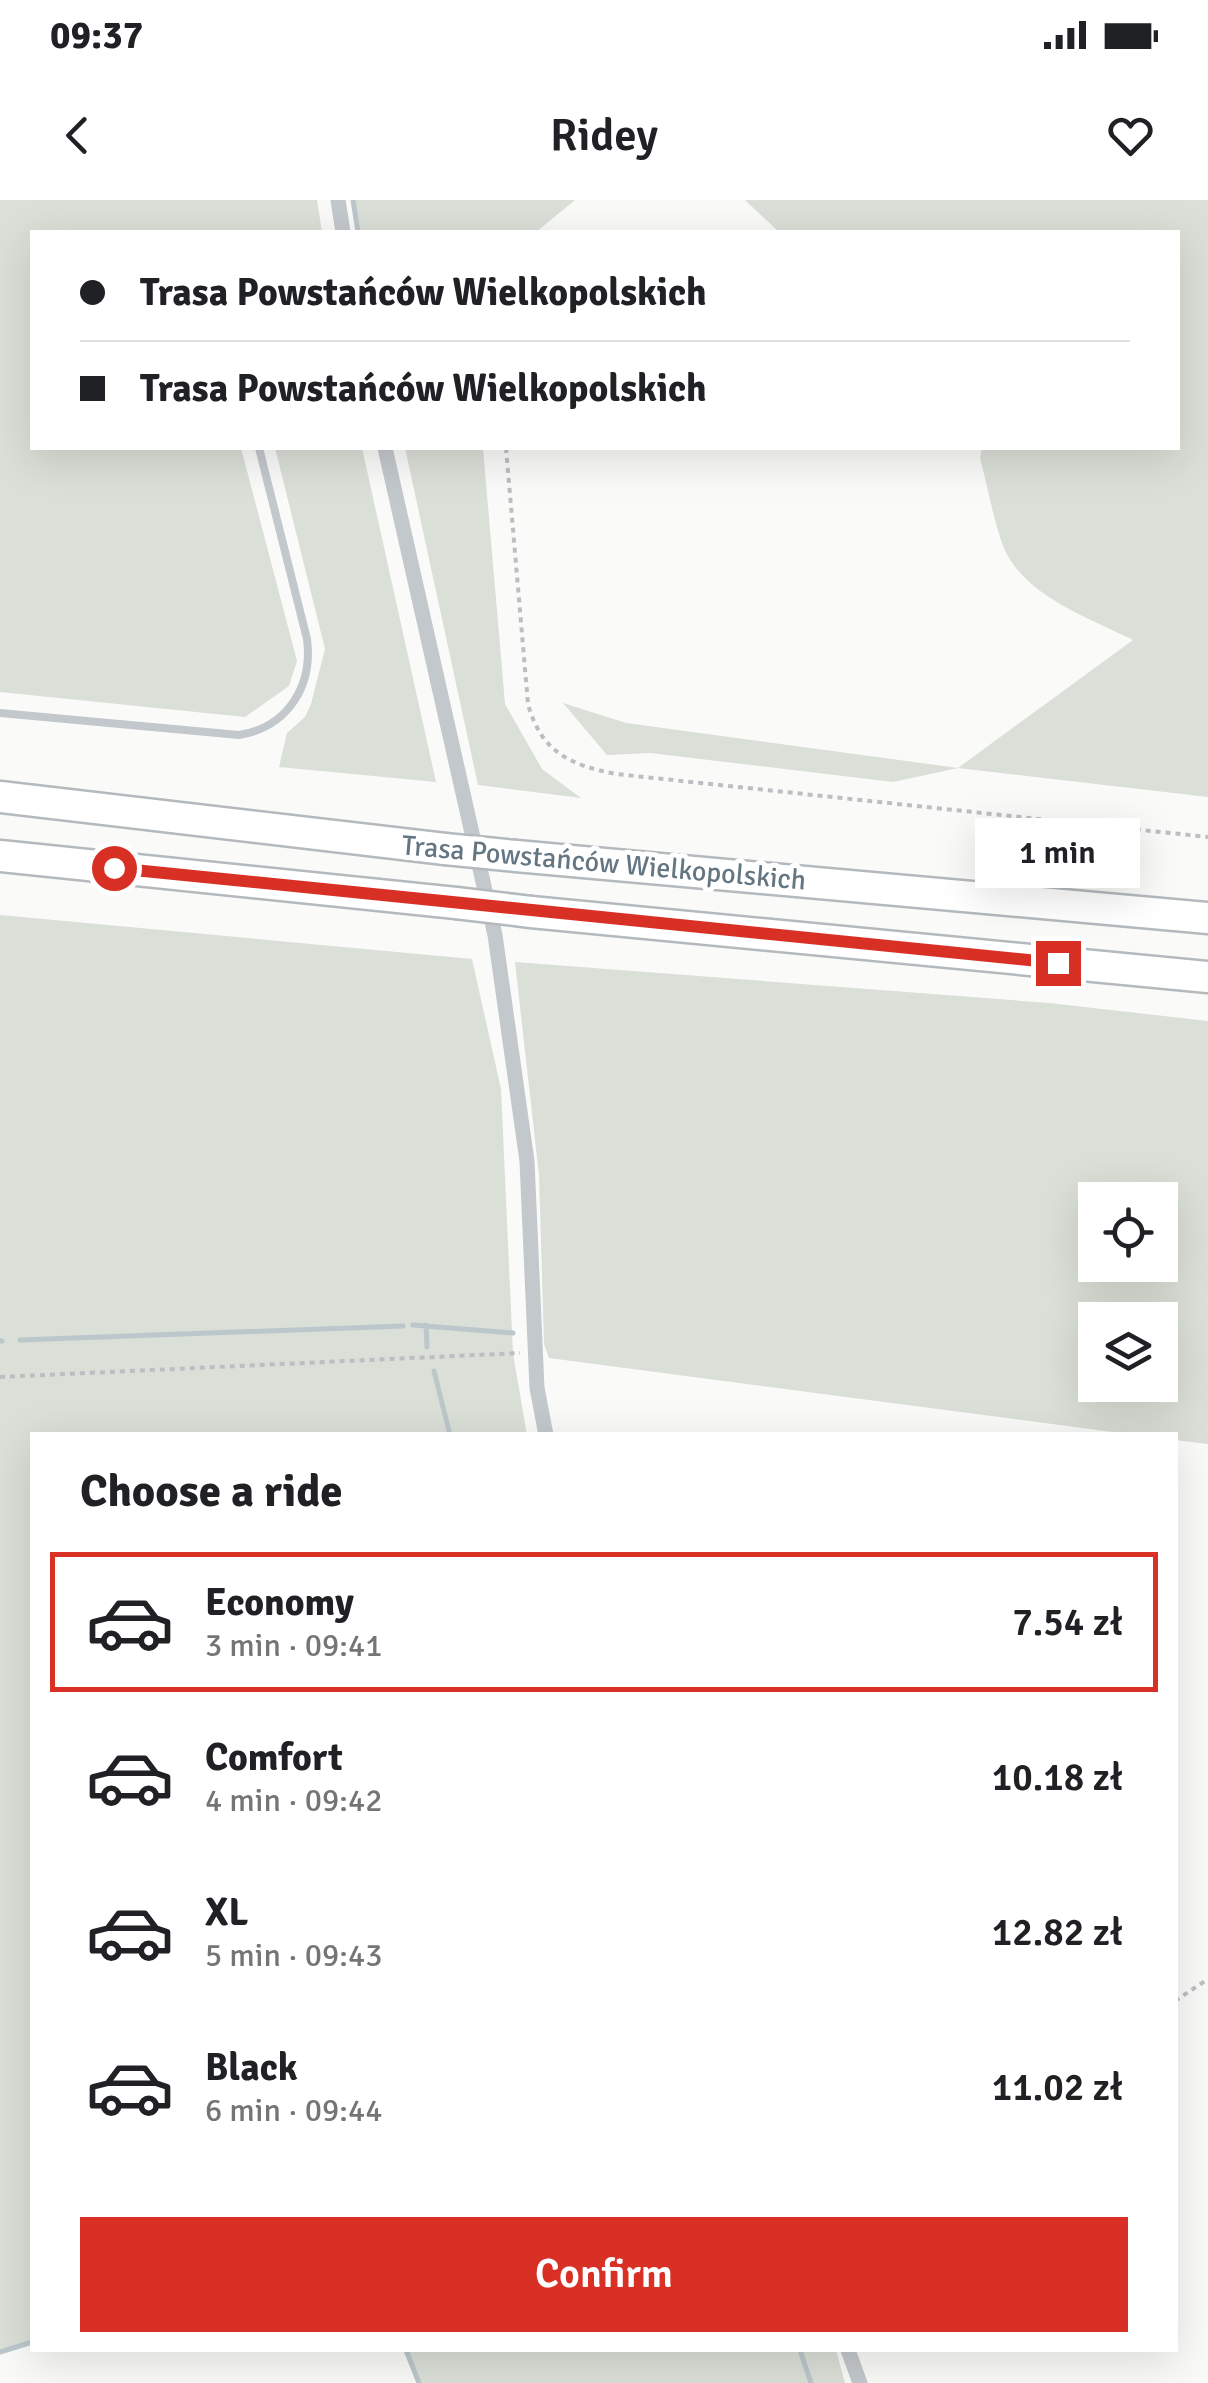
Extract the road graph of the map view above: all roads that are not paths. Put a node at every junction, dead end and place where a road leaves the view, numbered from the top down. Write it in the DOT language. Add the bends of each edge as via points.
graph roads {
  1 [pos="338,200"];
  2 [pos="343,230"];
  3 [pos="259,450"];
  4 [pos="385,450"];
  5 [pos="0,713"];
  6 [pos="0,797"];
  7 [pos="0,856"];
  8 [pos="1208,918"];
  9 [pos="1208,977"];
  10 [pos="546,1432"];
  11 [pos="849,2352"];
  12 [pos="860,2383"];
  1 -- 2 [label="street"];
  3 -- 5 [label="lane" via="308,639 309,672 289,709 240,736"];
  4 -- 10 [label="street" via="496,935 527,1162 534,1353"];
  6 -- 8 [label="highway, Trasa Powstańców Wielkopolskich, bridge" via="445,849"];
  7 -- 9 [label="highway, Trasa Powstańców Wielkopolskich, bridge"];
  11 -- 12 [label="street"];
}
